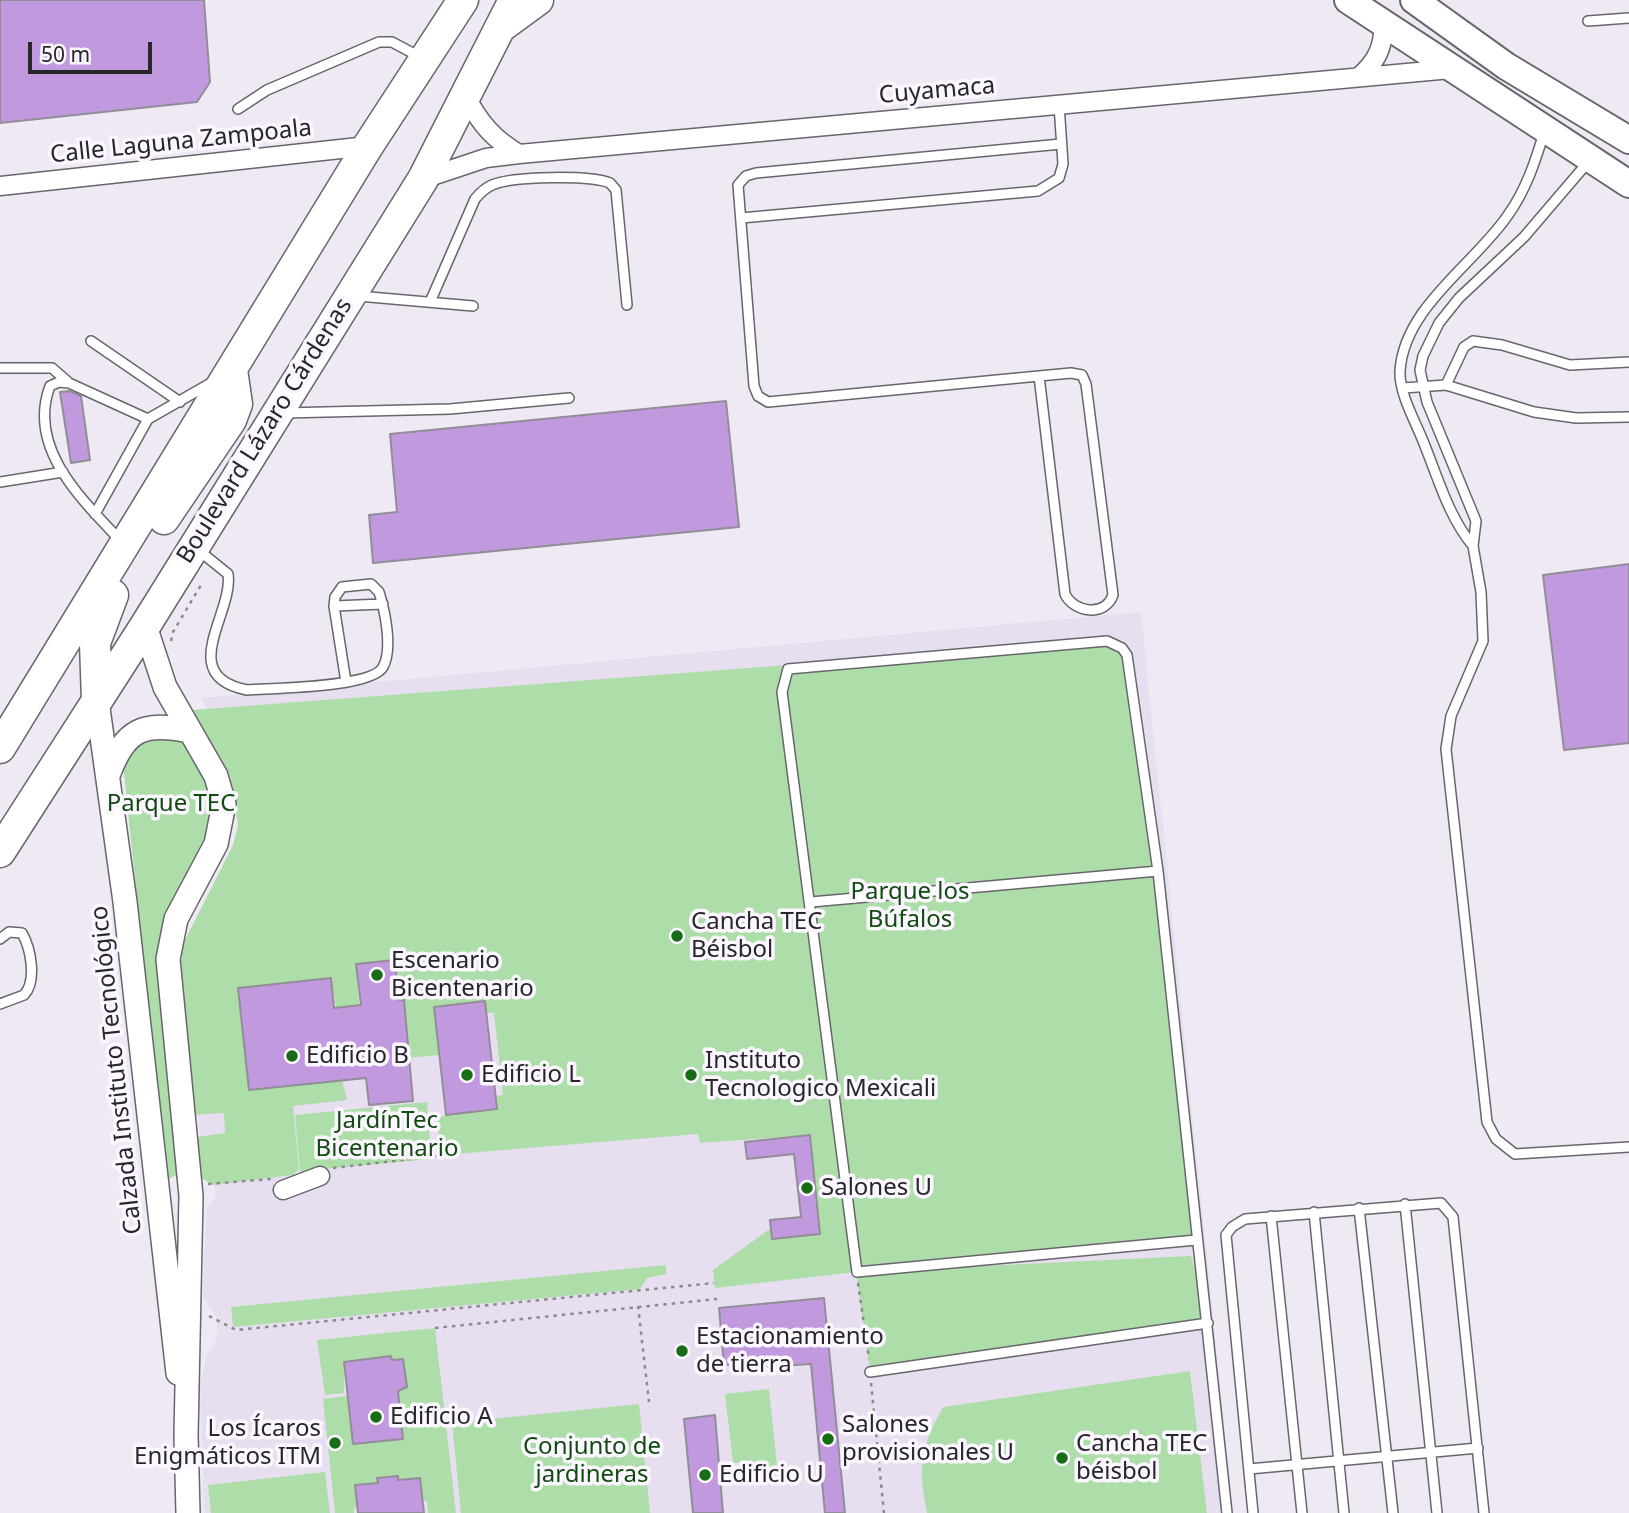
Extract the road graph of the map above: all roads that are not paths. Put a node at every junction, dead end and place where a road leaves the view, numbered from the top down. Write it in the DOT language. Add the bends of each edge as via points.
graph roads {
  1 [pos="463,0"];
  2 [pos="514,0"];
  3 [pos="538,0"];
  4 [pos="1348,0"];
  5 [pos="1414,0"];
  6 [pos="1629,19"];
  7 [pos="1588,21"];
  8 [pos="1384,24"];
  9 [pos="501,27"];
  10 [pos="423,59"];
  11 [pos="1451,69"];
  12 [pos="1359,77"];
  13 [pos="466,97"];
  14 [pos="1059,104"];
  15 [pos="238,109"];
  16 [pos="1545,128"];
  17 [pos="1629,140"];
  18 [pos="1061,144"];
  19 [pos="368,146"];
  20 [pos="519,155"];
  21 [pos="1590,160"];
  22 [pos="423,179"];
  23 [pos="1629,184"];
  24 [pos="0,187"];
  25 [pos="741,218"];
  26 [pos="349,295"];
  27 [pos="430,302"];
  28 [pos="627,304"];
  29 [pos="473,306"];
  30 [pos="91,341"];
  31 [pos="1629,362"];
  32 [pos="0,368"];
  33 [pos="232,370"];
  34 [pos="1039,376"];
  35 [pos="69,383"];
  36 [pos="1446,385"];
  37 [pos="1422,386"];
  38 [pos="1403,388"];
  39 [pos="569,398"];
  40 [pos="180,402"];
  41 [pos="275,413"];
  42 [pos="1629,417"];
  43 [pos="148,419"];
  44 [pos="64,472"];
  45 [pos="0,482"];
  46 [pos="95,514"];
  47 [pos="1473,546"];
  48 [pos="126,547"];
  49 [pos="194,547"];
  50 [pos="383,604"];
  51 [pos="334,606"];
  52 [pos="145,626"];
  53 [pos="346,682"];
  54 [pos="97,701"];
  55 [pos="189,731"];
  56 [pos="0,748"];
  57 [pos="108,775"];
  58 [pos="0,852"];
  59 [pos="1158,871"];
  60 [pos="811,902"];
  61 [pos="0,939"];
  62 [pos="0,1003"];
  63 [pos="1629,1147"];
  64 [pos="323,1172"];
  65 [pos="195,1179"];
  66 [pos="156,1184"];
  67 [pos="279,1184"];
  68 [pos="1405,1205"];
  69 [pos="1359,1208"];
  70 [pos="1314,1212"];
  71 [pos="1271,1216"];
  72 [pos="1196,1240"];
  73 [pos="1208,1323"];
  74 [pos="870,1372"];
  75 [pos="186,1435"];
  76 [pos="1478,1448"];
  77 [pos="1431,1452"];
  78 [pos="1387,1455"];
  79 [pos="1339,1459"];
  80 [pos="1297,1462"];
  81 [pos="1249,1469"];
  82 [pos="188,1513"];
  83 [pos="1227,1513"];
  84 [pos="1253,1513"];
  85 [pos="1302,1513"];
  86 [pos="1344,1513"];
  87 [pos="1393,1513"];
  88 [pos="1437,1513"];
  89 [pos="1484,1513"];
  1 -- 10 [label="main road"];
  2 -- 9 [label="main road, Boulevard Lázaro Cárdenas"];
  3 -- 9 [label="main road"];
  4 -- 8 [label="main road"];
  5 -- 17 [label="main road" via="1506,66"];
  6 -- 7 [label="lane"];
  8 -- 11 [label="main road"];
  8 -- 12 [label="street" via="1383,45 1374,63"];
  9 -- 13 [label="main road, Boulevard Lázaro Cárdenas"];
  10 -- 15 [label="lane" via="392,42 379,42 267,90"];
  10 -- 19 [label="main road"];
  11 -- 12 [label="street, Cuyamaca"];
  11 -- 16 [label="main road"];
  12 -- 14 [label="street, Cuyamaca"];
  13 -- 20 [label="street" via="497,141"];
  13 -- 22 [label="main road, Boulevard Lázaro Cárdenas"];
  14 -- 18 [label="lane"];
  14 -- 20 [label="street, Cuyamaca"];
  16 -- 21 [label="main road"];
  16 -- 38 [label="lane" via="1533,168 1507,217 1444,288 1412,334 1400,372"];
  18 -- 25 [label="lane" via="1059,178 1038,191"];
  18 -- 25 [label="lane" via="755,173 738,185"];
  19 -- 24 [label="street, Calle Laguna Zampoala"];
  19 -- 33 [label="main road"];
  20 -- 22 [label="street, Cuyamaca" via="475,161"];
  21 -- 23 [label="main road"];
  21 -- 37 [label="lane" via="1524,237 1439,323 1423,356"];
  22 -- 26 [label="main road, Boulevard Lázaro Cárdenas"];
  25 -- 34 [label="lane" via="754,387 768,402"];
  26 -- 27 [label="lane"];
  26 -- 41 [label="main road, Boulevard Lázaro Cárdenas"];
  27 -- 28 [label="lane" via="475,199 484,189 528,180 590,179 610,183 616,190"];
  27 -- 29 [label="lane"];
  30 -- 40 [label="lane"];
  31 -- 36 [label="lane" via="1570,365 1474,341 1464,347"];
  32 -- 35 [label="lane" via="52,368"];
  33 -- 40 [label="lane"];
  33 -- 48 [label="main road"];
  33 -- 54 [label="main road" via="237,404 232,420 114,593 102,619 94,659"];
  34 -- 34 [label="lane" via="1065,594 1070,604 1081,610 1102,609 1113,595 1086,384 1082,375 1072,373"];
  35 -- 43 [label="lane"];
  35 -- 44 [label="lane" via="50,386 43,402 50,453"];
  36 -- 37 [label="lane"];
  36 -- 42 [label="lane" via="1534,412 1576,418"];
  37 -- 38 [label="lane"];
  37 -- 47 [label="lane" via="1476,521"];
  38 -- 47 [label="lane" via="1457,526"];
  39 -- 41 [label="lane" via="450,409"];
  40 -- 43 [label="lane"];
  41 -- 49 [label="main road, Boulevard Lázaro Cárdenas"];
  43 -- 46 [label="lane"];
  44 -- 45 [label="lane"];
  44 -- 46 [label="lane"];
  46 -- 48 [label="lane"];
  47 -- 63 [label="lane" via="1483,641 1451,716 1446,749 1487,1122 1496,1139 1515,1154"];
  48 -- 56 [label="main road"];
  49 -- 52 [label="main road, Boulevard Lázaro Cárdenas"];
  49 -- 53 [label="lane" via="228,574 211,655 216,675 224,683 247,690"];
  50 -- 51 [label="lane"];
  50 -- 51 [label="lane" via="376,587 366,584 342,587"];
  50 -- 53 [label="lane" via="383,667 374,676"];
  51 -- 53 [label="lane"];
  52 -- 54 [label="main road, Boulevard Lázaro Cárdenas"];
  52 -- 55 [label="street, Calzada Instituto Tecnológico" via="165,687"];
  54 -- 57 [label="street, Calzada Instituto Tecnológico"];
  54 -- 58 [label="main road, Boulevard Lázaro Cárdenas"];
  55 -- 57 [label="street" via="160,728 131,734 117,751"];
  55 -- 65 [label="street, Calzada Instituto Tecnológico" via="216,776 224,804 216,844 176,919 168,949"];
  57 -- 66 [label="street, Calzada Instituto Tecnológico"];
  59 -- 60 [label="lane"];
  59 -- 60 [label="lane" via="1130,663 1122,648 1107,641 796,666 785,674 782,692"];
  59 -- 72 [label="lane"];
  60 -- 72 [label="lane" via="857,1272"];
  61 -- 62 [label="lane" via="9,932 22,933 31,974 24,995"];
  64 -- 67 [label="street"];
  65 -- 66 [label="street" via="176,1189"];
  65 -- 75 [label="street, Calzada Instituto Tecnológico"];
  66 -- 75 [label="street, Calzada Instituto Tecnológico"];
  68 -- 69 [label="lane"];
  68 -- 76 [label="lane" via="1441,1203 1453,1217"];
  68 -- 77 [label="lane"];
  69 -- 70 [label="lane"];
  69 -- 78 [label="lane"];
  70 -- 71 [label="lane"];
  70 -- 79 [label="lane"];
  71 -- 80 [label="lane"];
  71 -- 81 [label="lane" via="1245,1219 1226,1235"];
  72 -- 73 [label="lane"];
  73 -- 74 [label="lane"];
  73 -- 83 [label="lane"];
  75 -- 82 [label="street, Calzada Instituto Tecnológico"];
  76 -- 77 [label="lane"];
  76 -- 89 [label="lane"];
  77 -- 78 [label="lane"];
  77 -- 88 [label="lane"];
  78 -- 79 [label="lane"];
  78 -- 87 [label="lane"];
  79 -- 80 [label="lane"];
  79 -- 86 [label="lane"];
  80 -- 81 [label="lane"];
  80 -- 85 [label="lane"];
  81 -- 84 [label="lane"];
}
